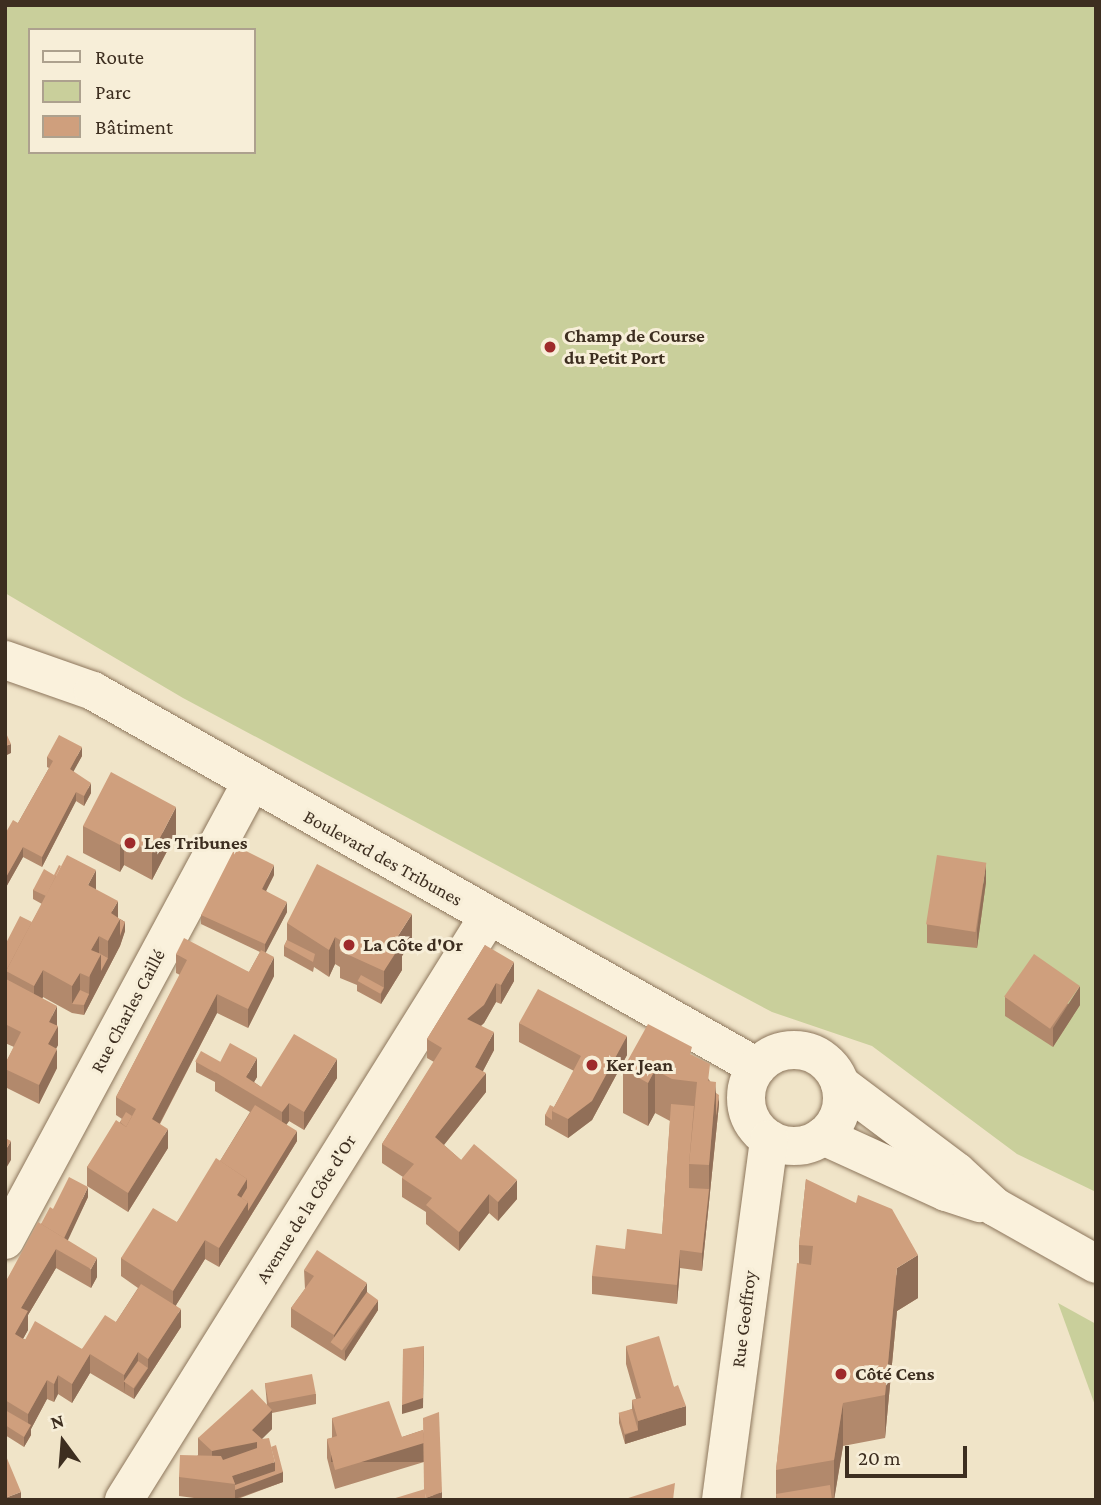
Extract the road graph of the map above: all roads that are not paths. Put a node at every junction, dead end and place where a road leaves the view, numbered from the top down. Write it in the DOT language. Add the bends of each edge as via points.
graph roads {
  1 [pos="5,660"];
  2 [pos="251,783"];
  3 [pos="488,917"];
  4 [pos="757,1067"];
  5 [pos="840,1084"];
  6 [pos="823,1136"];
  7 [pos="768,1139"];
  8 [pos="995,1207"];
  9 [pos="5,1240"];
  10 [pos="1096,1264"];
  11 [pos="124,1500"];
  12 [pos="721,1500"];
  1 -- 2 [label="street, Boulevard des Tribunes" via="93,691"];
  2 -- 3 [label="street, Boulevard des Tribunes"];
  2 -- 9 [label="street, Rue Charles Caillé"];
  3 -- 4 [label="street, Boulevard des Tribunes"];
  3 -- 11 [label="street, Avenue de la Côte d'Or"];
  4 -- 5 [label="street" via="770,1056 803,1051 819,1058"];
  4 -- 7 [label="street" via="747,1086 746,1106 753,1125"];
  5 -- 6 [label="street" via="842,1103 836,1121"];
  5 -- 8 [label="street" via="957,1172"];
  6 -- 7 [label="street" via="806,1145 786,1146"];
  6 -- 8 [label="street" via="946,1192"];
  7 -- 12 [label="street, Rue Geoffroy"];
  8 -- 10 [label="street"];
}
